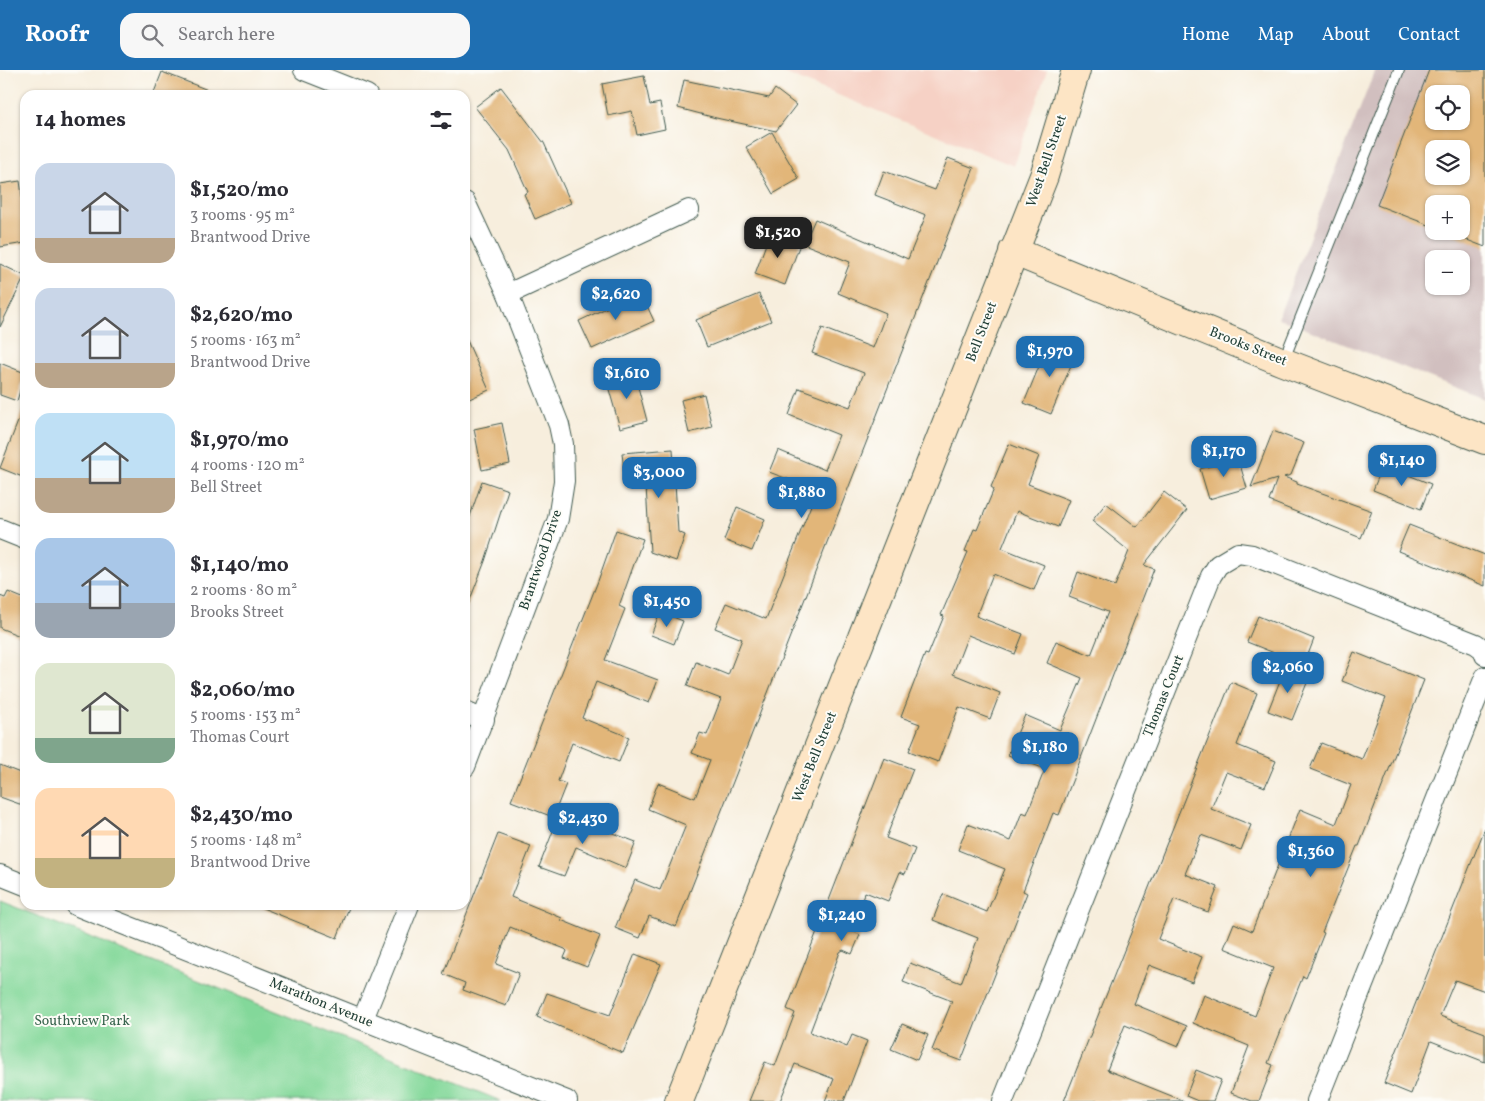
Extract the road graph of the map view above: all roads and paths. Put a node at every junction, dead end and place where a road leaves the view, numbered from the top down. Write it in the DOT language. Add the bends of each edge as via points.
graph roads {
  1 [pos="304,70"];
  2 [pos="1076,70"];
  3 [pos="1399,70"];
  4 [pos="355,90"];
  5 [pos="690,210"];
  6 [pos="470,213"];
  7 [pos="1014,251"];
  8 [pos="508,294"];
  9 [pos="1283,362"];
  10 [pos="950,413"];
  11 [pos="1485,440"];
  12 [pos="0,529"];
  13 [pos="20,536"];
  14 [pos="1485,655"];
  15 [pos="1485,678"];
  16 [pos="470,714"];
  17 [pos="484,720"];
  18 [pos="470,754"];
  19 [pos="0,875"];
  20 [pos="20,883"];
  21 [pos="88,910"];
  22 [pos="407,910"];
  23 [pos="363,1019"];
  24 [pos="567,1101"];
  25 [pos="679,1101"];
  26 [pos="1003,1101"];
  27 [pos="1316,1101"];
  1 -- 4 [label="street"];
  2 -- 7 [label="main road, West Bell Street" via="1044,176"];
  3 -- 9 [label="lane"];
  5 -- 8 [label="street"];
  6 -- 8 [label="street, Brantwood Drive"];
  7 -- 9 [label="main road, Brooks Street"];
  7 -- 10 [label="main road, Bell Street"];
  8 -- 17 [label="street, Brantwood Drive" via="559,425 564,481 558,519"];
  9 -- 11 [label="main road, Brooks Street"];
  10 -- 25 [label="main road, West Bell Street"];
  12 -- 13 [label="street"];
  14 -- 26 [label="street, Thomas Court" via="1476,644 1252,555 1238,553 1218,565"];
  15 -- 27 [label="street"];
  16 -- 17 [label="street"];
  17 -- 18 [label="street, Brantwood Drive"];
  19 -- 20 [label="street"];
  21 -- 23 [label="street, Marathon Avenue"];
  22 -- 23 [label="street"];
  23 -- 24 [label="street, Marathon Avenue"];
}
